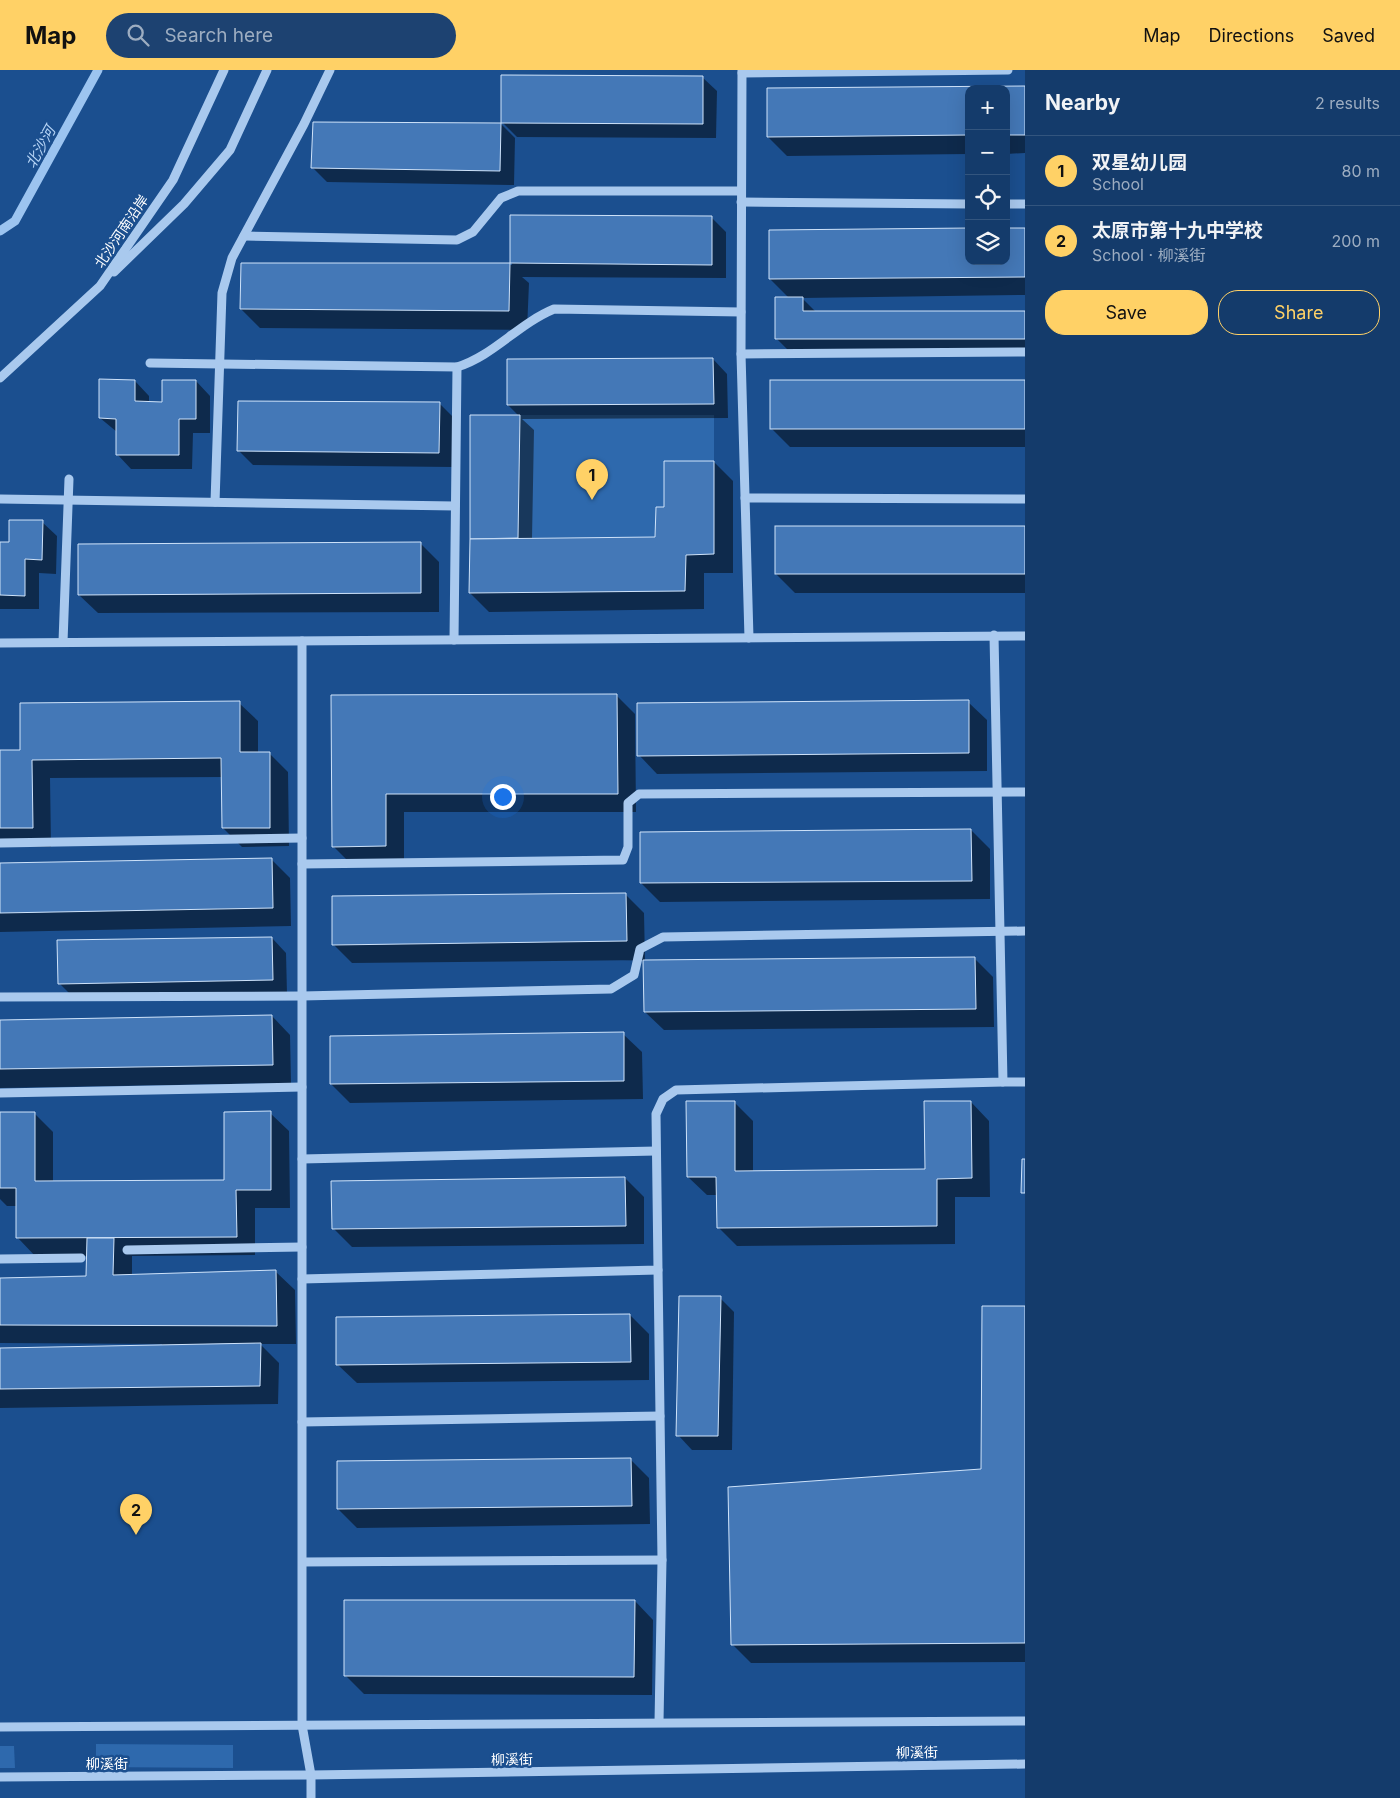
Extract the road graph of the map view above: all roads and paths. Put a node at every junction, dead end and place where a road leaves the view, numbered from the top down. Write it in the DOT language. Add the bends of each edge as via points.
graph roads {
  1 [pos="224,70"];
  2 [pos="267,70"];
  3 [pos="330,70"];
  4 [pos="1008,70"];
  5 [pos="742,71"];
  6 [pos="740,191"];
  7 [pos="741,202"];
  8 [pos="965,204"];
  9 [pos="1010,204"];
  10 [pos="1025,204"];
  11 [pos="244,236"];
  12 [pos="100,286"];
  13 [pos="741,312"];
  14 [pos="1025,352"];
  15 [pos="741,354"];
  16 [pos="150,363"];
  17 [pos="219,363"];
  18 [pos="457,367"];
  19 [pos="0,378"];
  20 [pos="68,479"];
  21 [pos="745,498"];
  22 [pos="0,499"];
  23 [pos="1025,499"];
  24 [pos="67,500"];
  25 [pos="215,502"];
  26 [pos="455,506"];
  27 [pos="994,635"];
  28 [pos="1025,636"];
  29 [pos="749,638"];
  30 [pos="454,640"];
  31 [pos="302,641"];
  32 [pos="63,642"];
  33 [pos="0,643"];
  34 [pos="998,792"];
  35 [pos="1025,792"];
  36 [pos="302,838"];
  37 [pos="0,843"];
  38 [pos="302,864"];
  39 [pos="1025,931"];
  40 [pos="1000,932"];
  41 [pos="302,996"];
  42 [pos="0,997"];
  43 [pos="1003,1082"];
  44 [pos="1025,1082"];
  45 [pos="302,1087"];
  46 [pos="0,1093"];
  47 [pos="656,1151"];
  48 [pos="302,1159"];
  49 [pos="302,1247"];
  50 [pos="127,1250"];
  51 [pos="81,1258"];
  52 [pos="0,1259"];
  53 [pos="658,1270"];
  54 [pos="302,1278"];
  55 [pos="660,1416"];
  56 [pos="302,1422"];
  57 [pos="662,1560"];
  58 [pos="302,1562"];
  59 [pos="1025,1721"];
  60 [pos="659,1722"];
  61 [pos="302,1725"];
  62 [pos="0,1727"];
  63 [pos="1025,1764"];
  64 [pos="311,1776"];
  65 [pos="0,1777"];
  66 [pos="311,1798"];
  1 -- 12 [label="street, 北沙河南沿岸" via="173,180"];
  2 -- 12 [label="street" via="230,150 184,204"];
  3 -- 11 [label="street"];
  4 -- 5 [label="street"];
  5 -- 6 [label="street"];
  6 -- 7 [label="street"];
  6 -- 11 [label="street" via="518,191 501,198 474,232 457,240"];
  7 -- 8 [label="street"];
  7 -- 13 [label="street"];
  9 -- 10 [label="street"];
  11 -- 17 [label="street" via="232,258 222,293"];
  12 -- 19 [label="street, 北沙河南沿岸"];
  13 -- 15 [label="street"];
  13 -- 18 [label="street" via="554,309 534,317 474,362"];
  14 -- 15 [label="street"];
  15 -- 21 [label="street"];
  16 -- 17 [label="street"];
  17 -- 18 [label="street"];
  17 -- 25 [label="street"];
  18 -- 26 [label="street"];
  20 -- 24 [label="street"];
  21 -- 23 [label="street"];
  21 -- 29 [label="street"];
  22 -- 24 [label="street"];
  24 -- 25 [label="street"];
  24 -- 32 [label="street"];
  25 -- 26 [label="street"];
  26 -- 30 [label="street"];
  27 -- 28 [label="street"];
  27 -- 29 [label="street"];
  27 -- 34 [label="street"];
  29 -- 30 [label="street"];
  30 -- 31 [label="street"];
  31 -- 32 [label="street"];
  31 -- 36 [label="street"];
  32 -- 33 [label="street"];
  34 -- 35 [label="street"];
  34 -- 38 [label="street" via="639,794 628,803 628,847 622,860"];
  34 -- 40 [label="street"];
  36 -- 37 [label="street"];
  36 -- 38 [label="street"];
  38 -- 41 [label="street"];
  39 -- 40 [label="street"];
  40 -- 41 [label="street" via="663,937 640,949 634,975 611,989"];
  40 -- 43 [label="street"];
  41 -- 42 [label="street"];
  41 -- 45 [label="street"];
  43 -- 44 [label="street"];
  43 -- 47 [label="street" via="676,1090 663,1099 656,1114"];
  45 -- 46 [label="street"];
  45 -- 48 [label="street"];
  47 -- 48 [label="street"];
  47 -- 53 [label="street"];
  48 -- 49 [label="street"];
  49 -- 50 [label="street"];
  49 -- 54 [label="street"];
  51 -- 52 [label="street"];
  53 -- 54 [label="street"];
  53 -- 55 [label="street"];
  54 -- 56 [label="street"];
  55 -- 56 [label="street"];
  55 -- 57 [label="street"];
  56 -- 58 [label="street"];
  57 -- 58 [label="street"];
  57 -- 60 [label="street"];
  58 -- 61 [label="street"];
  59 -- 60 [label="street"];
  60 -- 61 [label="street"];
  61 -- 62 [label="street"];
  61 -- 64 [label="street"];
  63 -- 64 [label="street, 柳溪街"];
  64 -- 65 [label="street, 柳溪街"];
  64 -- 66 [label="street"];
}
